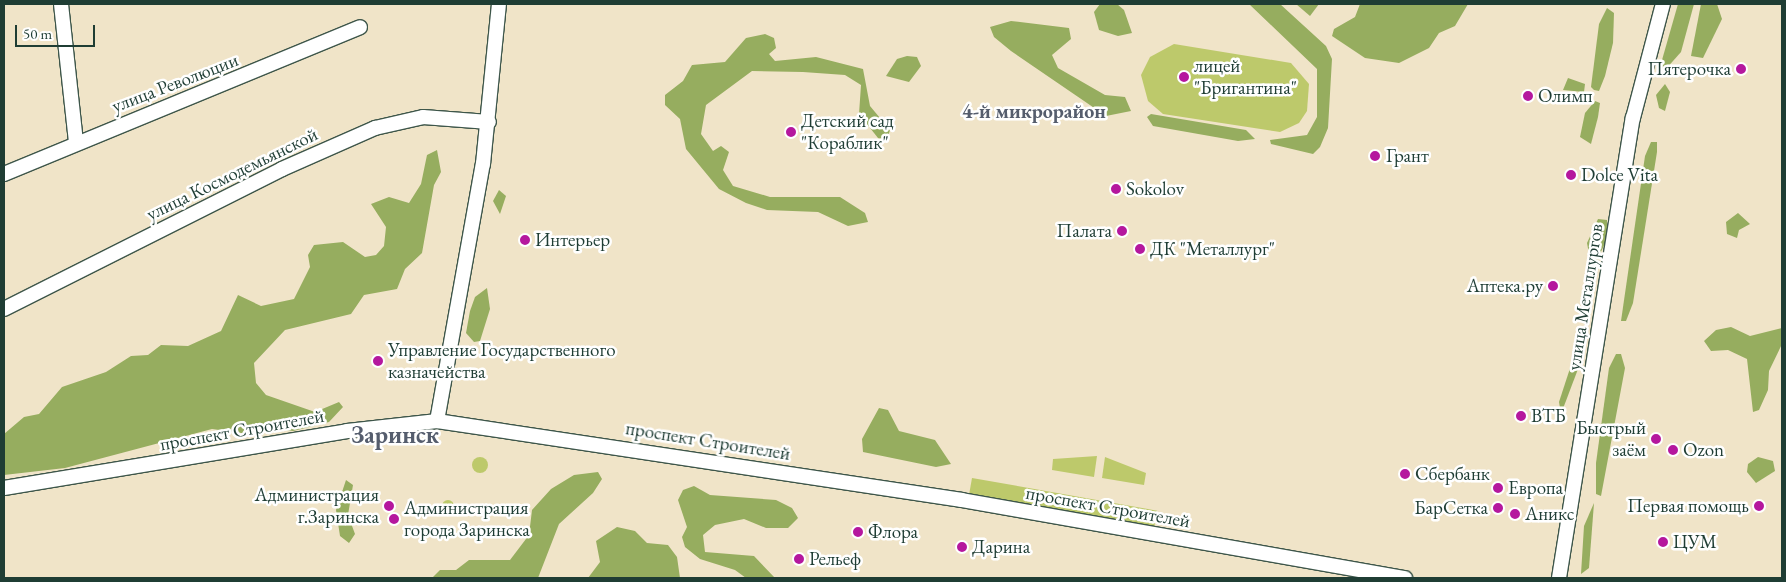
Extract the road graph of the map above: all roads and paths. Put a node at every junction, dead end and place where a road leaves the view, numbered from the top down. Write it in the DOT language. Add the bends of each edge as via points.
graph roads {
  1 [pos="61,4"];
  2 [pos="499,4"];
  3 [pos="1655,4"];
  4 [pos="1663,4"];
  5 [pos="1656,24"];
  6 [pos="360,27"];
  7 [pos="489,122"];
  8 [pos="76,141"];
  9 [pos="4,174"];
  10 [pos="4,309"];
  11 [pos="437,421"];
  12 [pos="4,488"];
  13 [pos="1405,578"];
  14 [pos="1559,578"];
  1 -- 8 [label="street"];
  2 -- 7 [label="street"];
  3 -- 5 [label="street, улица Металлургов"];
  4 -- 5 [label="street, улица Металлургов"];
  5 -- 14 [label="street, улица Металлургов" via="1633,118"];
  6 -- 8 [label="street, улица Революции" via="240,79"];
  7 -- 10 [label="street, улица Космодемьянской" via="422,117 375,128 282,169"];
  7 -- 11 [label="street"];
  8 -- 9 [label="street, улица Революции"];
  11 -- 12 [label="street, проспект Строителей" via="347,431"];
  11 -- 13 [label="street, проспект Строителей" via="962,500"];
}
